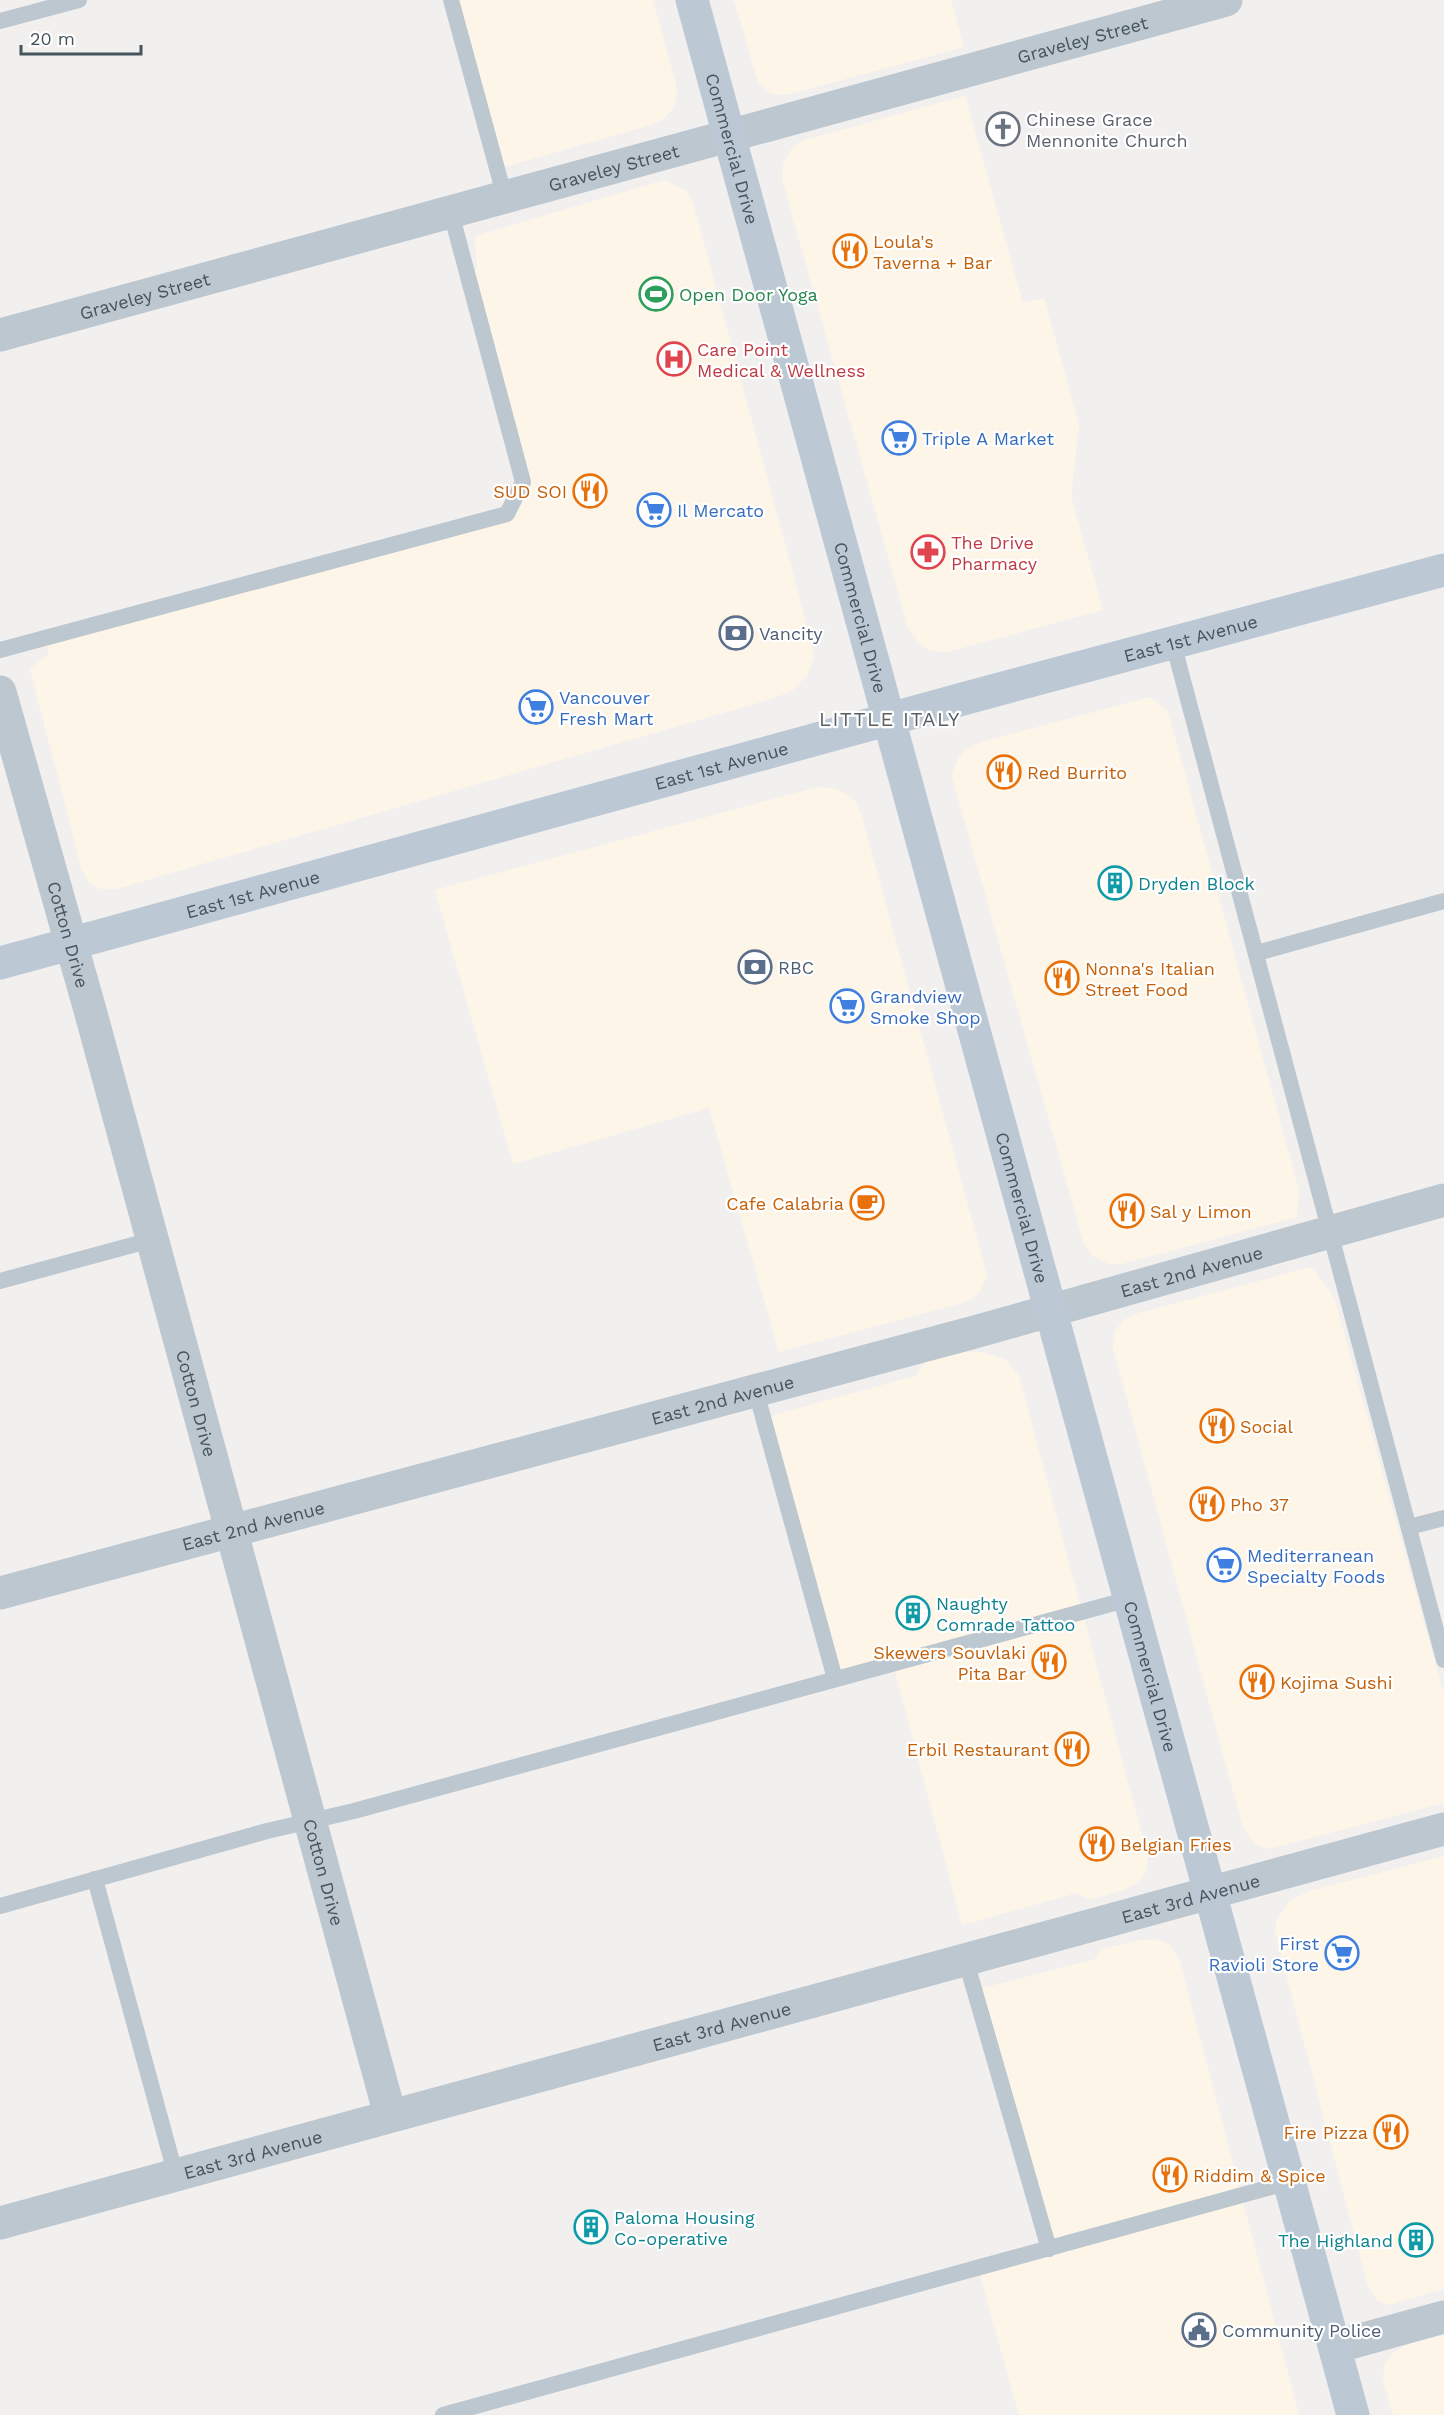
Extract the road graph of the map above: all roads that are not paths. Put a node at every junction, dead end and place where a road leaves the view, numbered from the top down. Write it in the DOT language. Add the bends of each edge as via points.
graph roads {
  1 [pos="79,0"];
  2 [pos="451,0"];
  3 [pos="692,0"];
  4 [pos="1226,0"];
  5 [pos="0,21"];
  6 [pos="730,137"];
  7 [pos="505,198"];
  8 [pos="451,213"];
  9 [pos="0,336"];
  10 [pos="1444,570"];
  11 [pos="1173,643"];
  12 [pos="0,650"];
  13 [pos="0,692"];
  14 [pos="890,720"];
  15 [pos="1444,901"];
  16 [pos="71,943"];
  17 [pos="1257,953"];
  18 [pos="0,963"];
  19 [pos="1444,1200"];
  20 [pos="1329,1232"];
  21 [pos="151,1240"];
  22 [pos="0,1281"];
  23 [pos="1052,1310"];
  24 [pos="755,1388"];
  25 [pos="1444,1518"];
  26 [pos="1409,1527"];
  27 [pos="232,1529"];
  28 [pos="0,1593"];
  29 [pos="1129,1599"];
  30 [pos="1444,1660"];
  31 [pos="835,1679"];
  32 [pos="312,1821"];
  33 [pos="1444,1829"];
  34 [pos="95,1880"];
  35 [pos="1210,1894"];
  36 [pos="0,1906"];
  37 [pos="966,1961"];
  38 [pos="390,2115"];
  39 [pos="176,2176"];
  40 [pos="1289,2182"];
  41 [pos="0,2223"];
  42 [pos="1049,2249"];
  43 [pos="1444,2317"];
  44 [pos="1335,2347"];
  45 [pos="443,2415"];
  46 [pos="1353,2415"];
  1 -- 5 [label="lane"];
  2 -- 7 [label="lane"];
  3 -- 6 [label="street, Commercial Drive"];
  4 -- 6 [label="street, Graveley Street"];
  6 -- 7 [label="street, Graveley Street"];
  6 -- 14 [label="street, Commercial Drive"];
  7 -- 8 [label="street, Graveley Street"];
  8 -- 9 [label="street, Graveley Street"];
  8 -- 12 [label="lane" via="523,482 507,513"];
  10 -- 11 [label="street, East 1st Avenue"];
  11 -- 14 [label="street, East 1st Avenue"];
  11 -- 17 [label="lane"];
  13 -- 16 [label="street, Cotton Drive"];
  14 -- 16 [label="street, East 1st Avenue"];
  14 -- 23 [label="street, Commercial Drive"];
  15 -- 17 [label="lane"];
  16 -- 18 [label="street, East 1st Avenue"];
  16 -- 21 [label="street, Cotton Drive"];
  17 -- 20 [label="lane"];
  19 -- 20 [label="street, East 2nd Avenue"];
  20 -- 23 [label="street, East 2nd Avenue"];
  20 -- 26 [label="lane"];
  21 -- 22 [label="lane"];
  21 -- 27 [label="street, Cotton Drive"];
  23 -- 24 [label="street, East 2nd Avenue"];
  23 -- 29 [label="street, Commercial Drive"];
  24 -- 27 [label="street, East 2nd Avenue"];
  24 -- 31 [label="lane"];
  25 -- 26 [label="lane"];
  26 -- 30 [label="lane"];
  27 -- 28 [label="street, East 2nd Avenue"];
  27 -- 32 [label="street, Cotton Drive"];
  29 -- 31 [label="lane"];
  29 -- 35 [label="street, Commercial Drive"];
  31 -- 32 [label="lane"];
  32 -- 34 [label="lane"];
  32 -- 38 [label="street, Cotton Drive"];
  33 -- 35 [label="street, East 3rd Avenue"];
  34 -- 36 [label="lane"];
  34 -- 39 [label="lane"];
  35 -- 37 [label="street, East 3rd Avenue"];
  35 -- 40 [label="street, Commercial Drive"];
  37 -- 38 [label="street, East 3rd Avenue"];
  37 -- 42 [label="lane"];
  38 -- 39 [label="street, East 3rd Avenue"];
  39 -- 41 [label="street, East 3rd Avenue"];
  40 -- 42 [label="lane"];
  40 -- 44 [label="street, Commercial Drive"];
  42 -- 45 [label="lane"];
  43 -- 44 [label="street"];
  44 -- 46 [label="street, Commercial Drive"];
}
